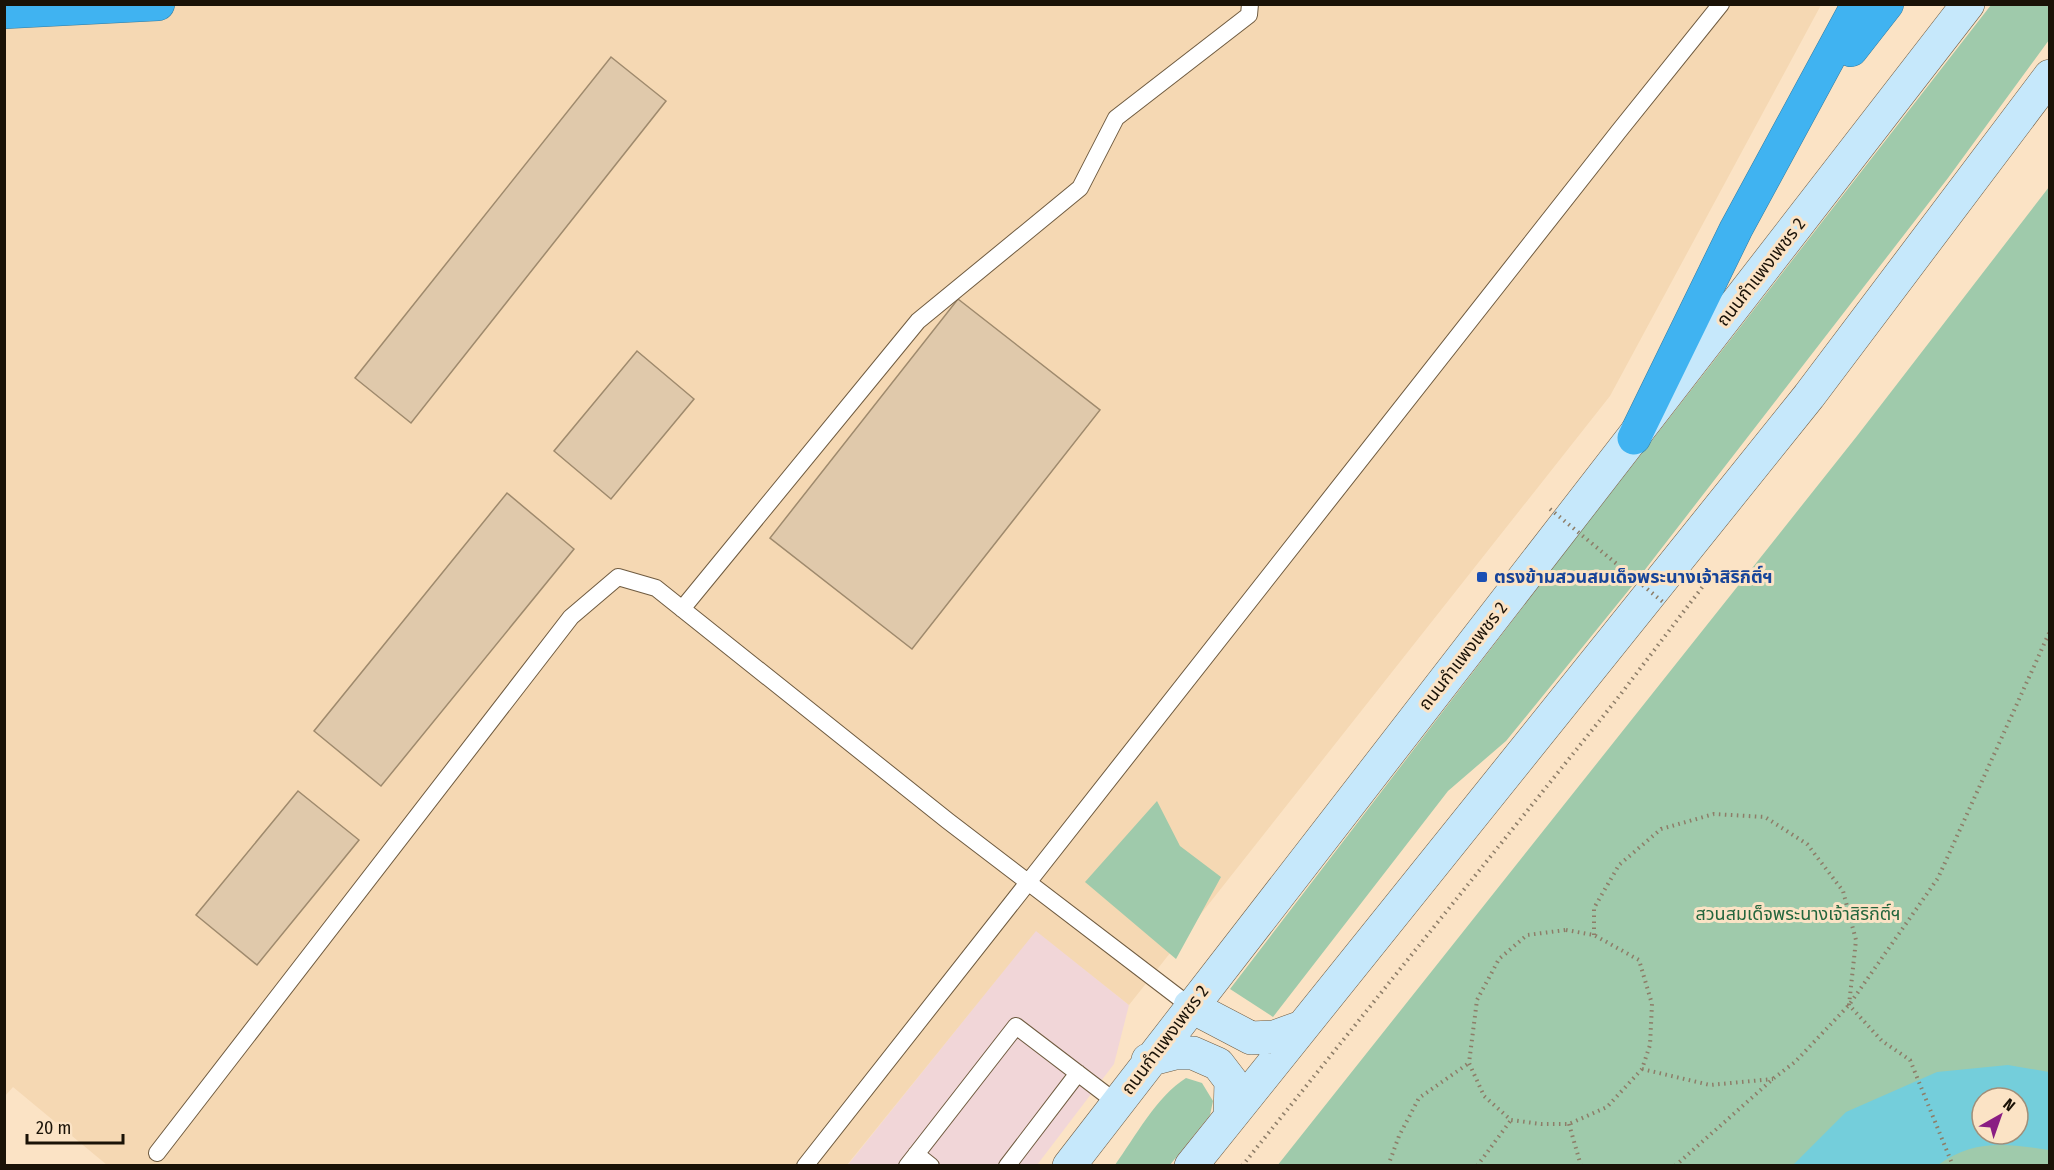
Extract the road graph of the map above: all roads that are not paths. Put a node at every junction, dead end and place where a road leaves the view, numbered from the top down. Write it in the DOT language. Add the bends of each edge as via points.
graph roads {
  1 [pos="158,4"];
  2 [pos="1250,4"];
  3 [pos="1721,4"];
  4 [pos="1858,4"];
  5 [pos="1887,4"];
  6 [pos="1968,4"];
  7 [pos="4,12"];
  8 [pos="2049,76"];
  9 [pos="1800,111"];
  10 [pos="1634,438"];
  11 [pos="682,609"];
  12 [pos="1029,883"];
  13 [pos="1190,1006"];
  14 [pos="1302,1027"];
  15 [pos="1148,1060"];
  16 [pos="1078,1073"];
  17 [pos="1117,1103"];
  18 [pos="1230,1117"];
  19 [pos="157,1153"];
  20 [pos="912,1160"];
  21 [pos="805,1166"];
  22 [pos="931,1166"];
  23 [pos="1006,1166"];
  24 [pos="1069,1166"];
  25 [pos="1191,1166"];
  1 -- 7 [label="highway"];
  2 -- 11 [label="lane" via="1249,15 1116,118 1080,188 918,321"];
  3 -- 12 [label="lane"];
  4 -- 9 [label="highway"];
  5 -- 9 [label="highway"];
  6 -- 10 [label="main road, ถนนกำแพงเพชร 2"];
  8 -- 14 [label="main road" via="1809,396"];
  9 -- 10 [label="highway" via="1736,229"];
  10 -- 13 [label="main road, ถนนกำแพงเพชร 2"];
  11 -- 12 [label="lane"];
  11 -- 19 [label="lane" via="656,588 618,577 571,617"];
  12 -- 13 [label="lane"];
  12 -- 21 [label="lane"];
  13 -- 14 [label="main road" via="1251,1038 1274,1037"];
  13 -- 15 [label="main road, ถนนกำแพงเพชร 2"];
  14 -- 18 [label="main road"];
  15 -- 17 [label="main road, ถนนกำแพงเพชร 2"];
  15 -- 18 [label="main road" via="1193,1053 1218,1064 1231,1081"];
  16 -- 17 [label="lane"];
  16 -- 20 [label="lane" via="1016,1026"];
  16 -- 23 [label="lane"];
  17 -- 24 [label="main road, ถนนกำแพงเพชร 2"];
  18 -- 25 [label="main road"];
  20 -- 22 [label="lane"];
}
